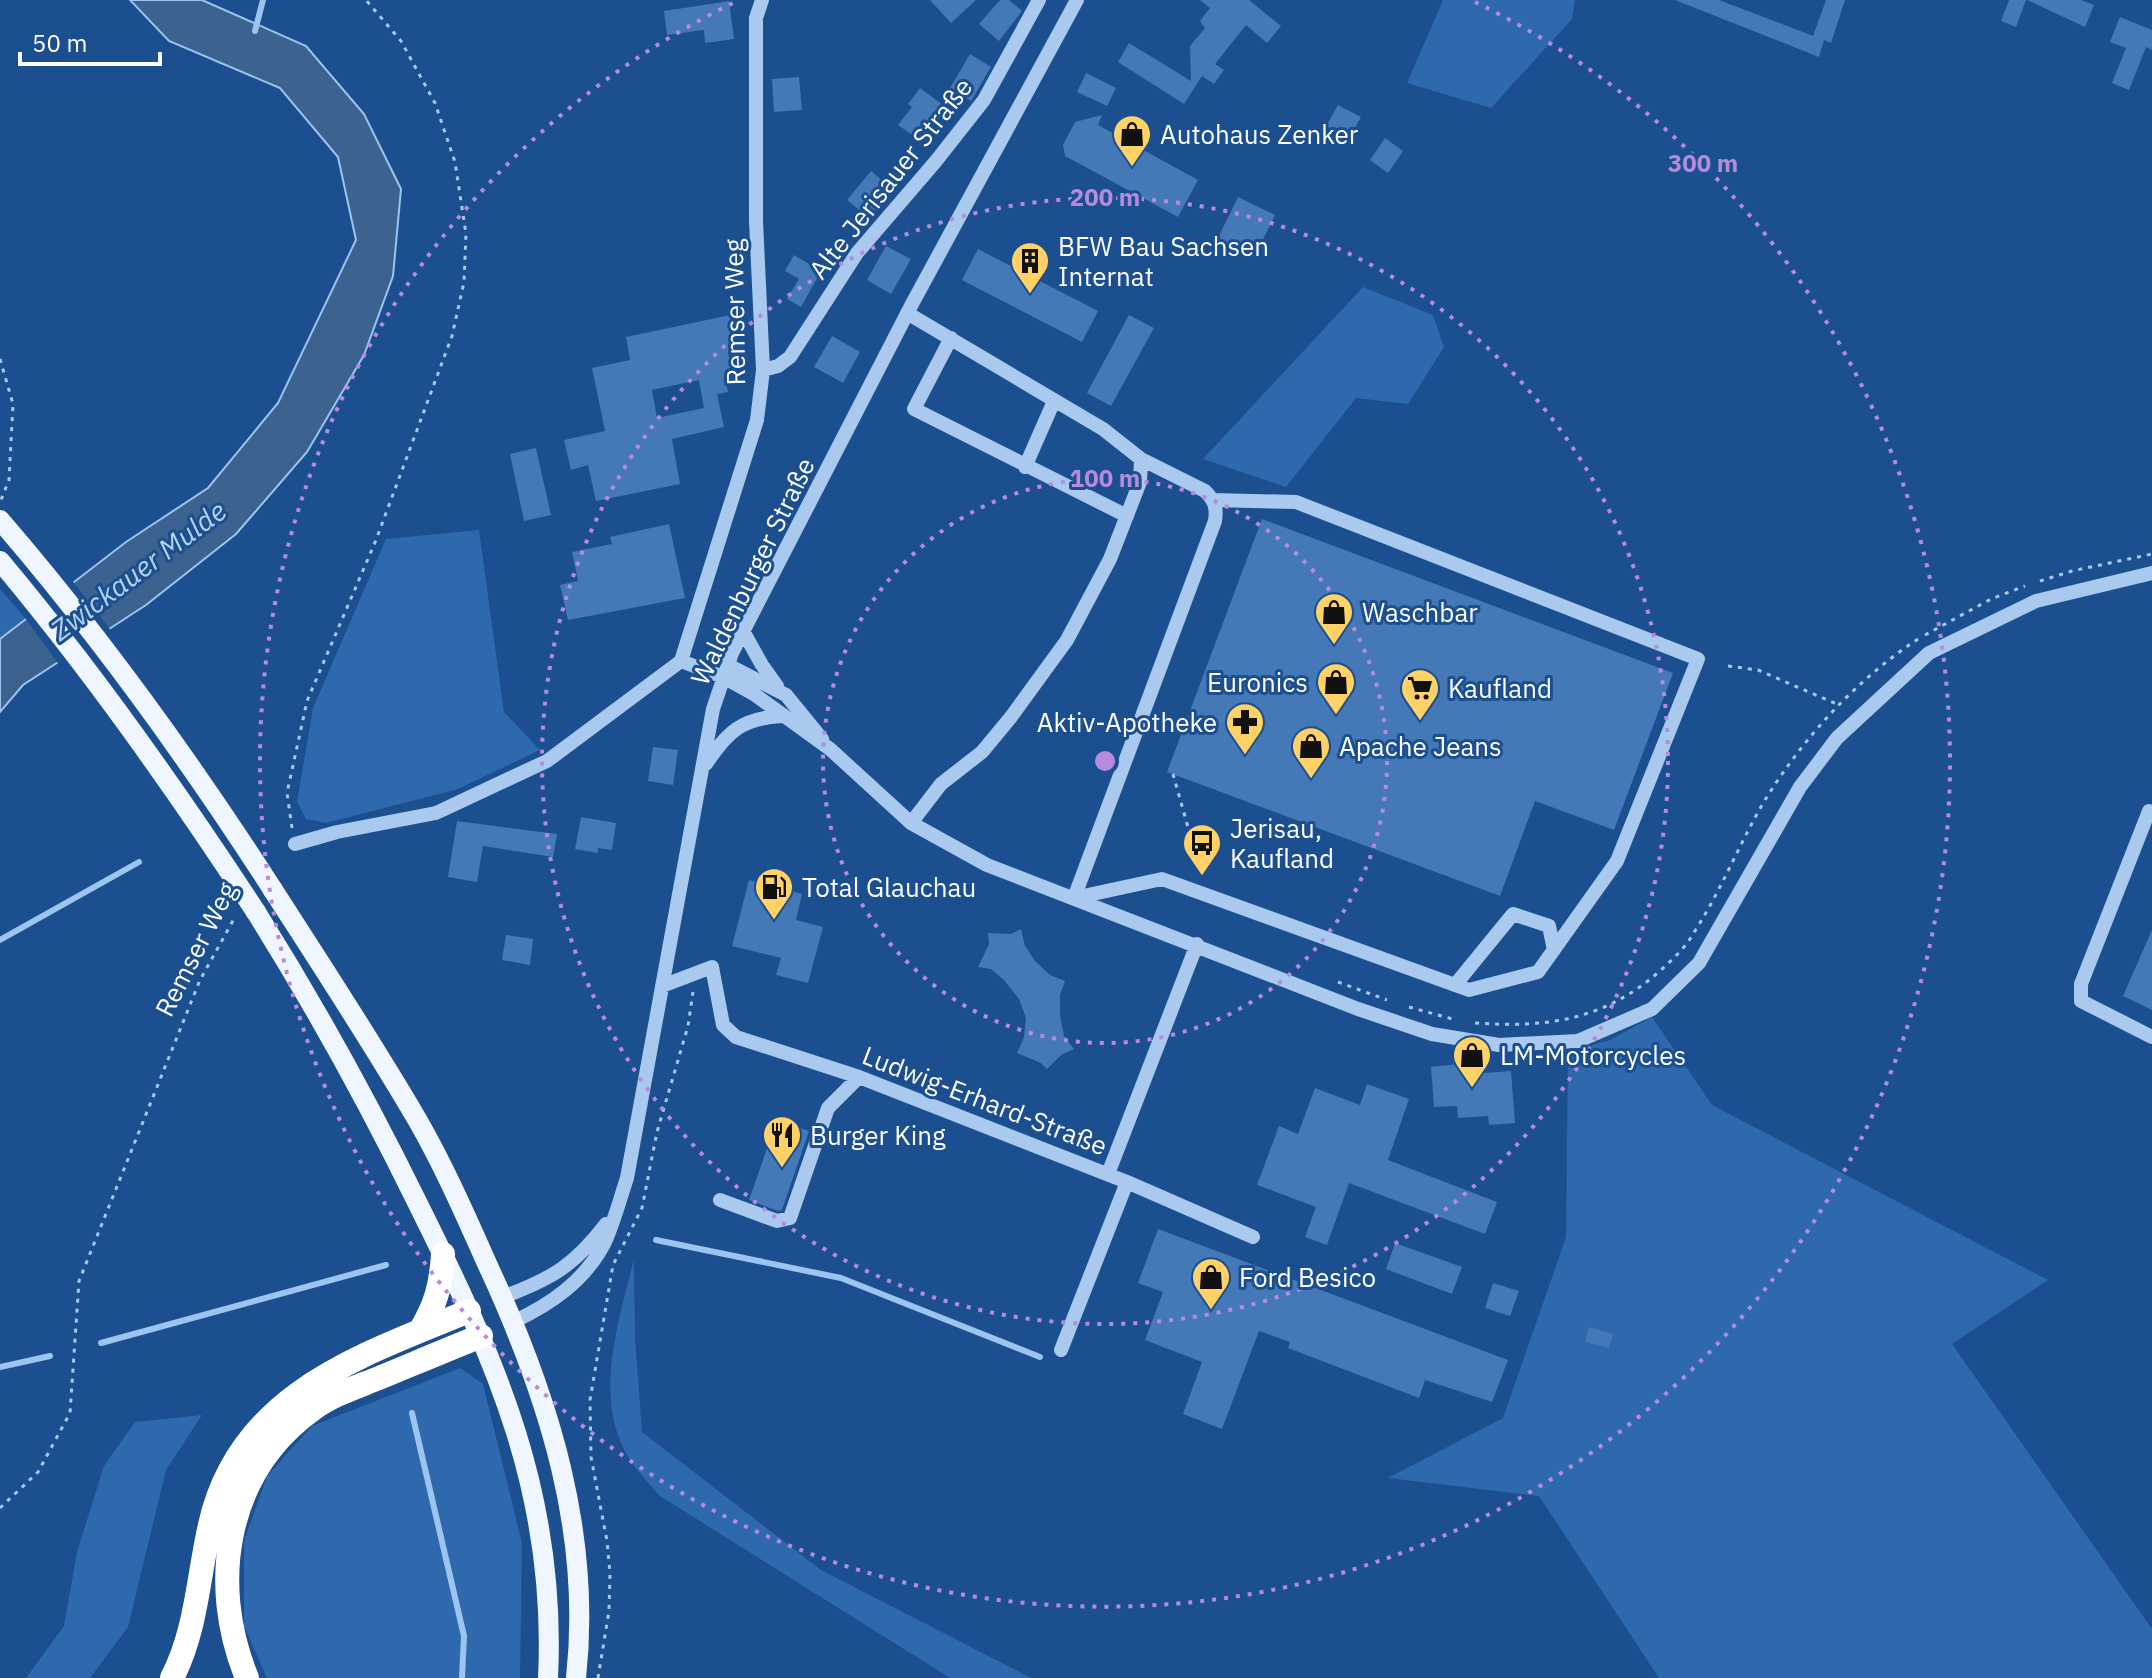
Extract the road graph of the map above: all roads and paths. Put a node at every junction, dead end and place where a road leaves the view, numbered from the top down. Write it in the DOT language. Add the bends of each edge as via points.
graph roads {
  1 [pos="366,0"];
  2 [pos="762,0"];
  3 [pos="1039,0"];
  4 [pos="1077,0"];
  5 [pos="907,313"];
  6 [pos="951,338"];
  7 [pos="0,359"];
  8 [pos="763,370"];
  9 [pos="1054,401"];
  10 [pos="1141,459"];
  11 [pos="1025,467"];
  12 [pos="1213,500"];
  13 [pos="0,502"];
  14 [pos="1127,516"];
  15 [pos="0,520"];
  16 [pos="2152,554"];
  17 [pos="0,561"];
  18 [pos="2152,573"];
  19 [pos="743,631"];
  20 [pos="681,661"];
  21 [pos="1728,666"];
  22 [pos="725,671"];
  23 [pos="786,695"];
  24 [pos="1839,705"];
  25 [pos="782,716"];
  26 [pos="830,749"];
  27 [pos="701,771"];
  28 [pos="1173,774"];
  29 [pos="2149,811"];
  30 [pos="911,823"];
  31 [pos="295,844"];
  32 [pos="1208,896"];
  33 [pos="1074,898"];
  34 [pos="247,912"];
  35 [pos="1197,944"];
  36 [pos="1554,950"];
  37 [pos="695,974"];
  38 [pos="1336,981"];
  39 [pos="1455,985"];
  40 [pos="662,986"];
  41 [pos="1389,1000"];
  42 [pos="1402,1005"];
  43 [pos="1457,1020"];
  44 [pos="1471,1022"];
  45 [pos="2152,1037"];
  46 [pos="859,1077"];
  47 [pos="1108,1174"];
  48 [pos="1127,1182"];
  49 [pos="720,1200"];
  50 [pos="614,1214"];
  51 [pos="1253,1237"];
  52 [pos="443,1254"];
  53 [pos="503,1297"];
  54 [pos="469,1311"];
  55 [pos="513,1322"];
  56 [pos="420,1331"];
  57 [pos="481,1336"];
  58 [pos="1061,1350"];
  59 [pos="0,1508"];
  60 [pos="172,1678"];
  61 [pos="247,1678"];
  62 [pos="548,1678"];
  63 [pos="576,1678"];
  64 [pos="598,1678"];
  1 -- 31 [label="path" via="401,41 435,103 455,162 466,234 464,282 452,336 376,540 307,701 287,793"];
  2 -- 8 [label="street, Remser Weg" via="756,18 756,221"];
  3 -- 8 [label="street, Alte Jerisauer Straße" via="984,100 857,253 790,357"];
  4 -- 5 [label="street, Waldenburger Straße"];
  5 -- 6 [label="street"];
  5 -- 19 [label="street, Waldenburger Straße"];
  6 -- 9 [label="street"];
  6 -- 11 [label="street" via="914,409"];
  7 -- 13 [label="path" via="13,404 9,480"];
  8 -- 20 [label="street, Remser Weg" via="757,420"];
  9 -- 10 [label="street"];
  9 -- 11 [label="street"];
  10 -- 12 [label="street"];
  10 -- 14 [label="street" via="1140,482"];
  11 -- 14 [label="street"];
  12 -- 33 [label="street" via="1215,522"];
  12 -- 36 [label="street" via="1296,502 1698,659 1617,861"];
  14 -- 30 [label="street" via="1067,640 982,752 941,784"];
  15 -- 53 [label="main road, bridge" via="155,717 273,890 419,1124"];
  16 -- 24 [label="path" via="2072,571 1991,599 1910,644"];
  17 -- 34 [label="main road, bridge" via="194,818"];
  18 -- 35 [label="street" via="2036,601 1929,653 1837,738 1800,787 1699,963 1652,1009 1578,1041 1499,1045 1432,1034"];
  19 -- 22 [label="street, Waldenburger Straße"];
  19 -- 23 [label="street"];
  20 -- 22 [label="street"];
  20 -- 31 [label="street" via="547,761 436,813"];
  21 -- 24 [label="path" via="1758,670"];
  22 -- 23 [label="street"];
  22 -- 25 [label="street"];
  22 -- 27 [label="street, Waldenburger Straße"];
  23 -- 26 [label="street"];
  24 -- 44 [label="path" via="1765,800 1691,938 1648,982 1621,1000 1567,1021"];
  25 -- 26 [label="street"];
  25 -- 27 [label="street" via="754,719 730,732"];
  26 -- 30 [label="street"];
  27 -- 40 [label="street, Waldenburger Straße"];
  28 -- 32 [label="path"];
  29 -- 45 [label="street" via="2081,984 2081,1001"];
  30 -- 33 [label="street" via="987,865"];
  32 -- 33 [label="street" via="1162,879"];
  32 -- 39 [label="street"];
  33 -- 35 [label="street"];
  34 -- 52 [label="main road" via="381,1131"];
  34 -- 59 [label="path, Remser Weg" via="200,980 79,1281 70,1413 38,1472"];
  35 -- 47 [label="street, Ludwig-Erhard-Straße"];
  36 -- 39 [label="street" via="1538,972 1469,990"];
  36 -- 39 [label="street" via="1549,926 1513,914"];
  37 -- 40 [label="street, Ludwig-Erhard-Straße"];
  37 -- 46 [label="street, Ludwig-Erhard-Straße" via="712,967 723,1025 736,1037"];
  37 -- 64 [label="path" via="688,1026 657,1132 642,1208 613,1265 590,1400 591,1457 610,1573"];
  38 -- 41 [label="path"];
  40 -- 50 [label="street, Waldenburger Straße" via="633,1154"];
  42 -- 43 [label="path"];
  46 -- 47 [label="street, Ludwig-Erhard-Straße"];
  46 -- 49 [label="street" via="828,1108 790,1218 777,1221"];
  47 -- 48 [label="street"];
  48 -- 51 [label="street"];
  48 -- 58 [label="street"];
  50 -- 53 [label="street, Waldenburger Straße" via="564,1268"];
  50 -- 55 [label="street, Waldenburger Straße" via="605,1241 577,1282"];
  52 -- 54 [label="main road"];
  52 -- 56 [label="highway" via="435,1306"];
  53 -- 54 [label="main road"];
  53 -- 55 [label="main road"];
  54 -- 56 [label="highway"];
  54 -- 57 [label="main road"];
  55 -- 57 [label="main road"];
  55 -- 63 [label="main road" via="550,1421 571,1512 579,1598"];
  56 -- 60 [label="highway" via="312,1382 250,1438 217,1499 189,1637"];
  57 -- 61 [label="highway" via="314,1409 262,1463 235,1520 225,1582 231,1632"];
  57 -- 62 [label="main road" via="513,1418 534,1493 546,1570"];
}
